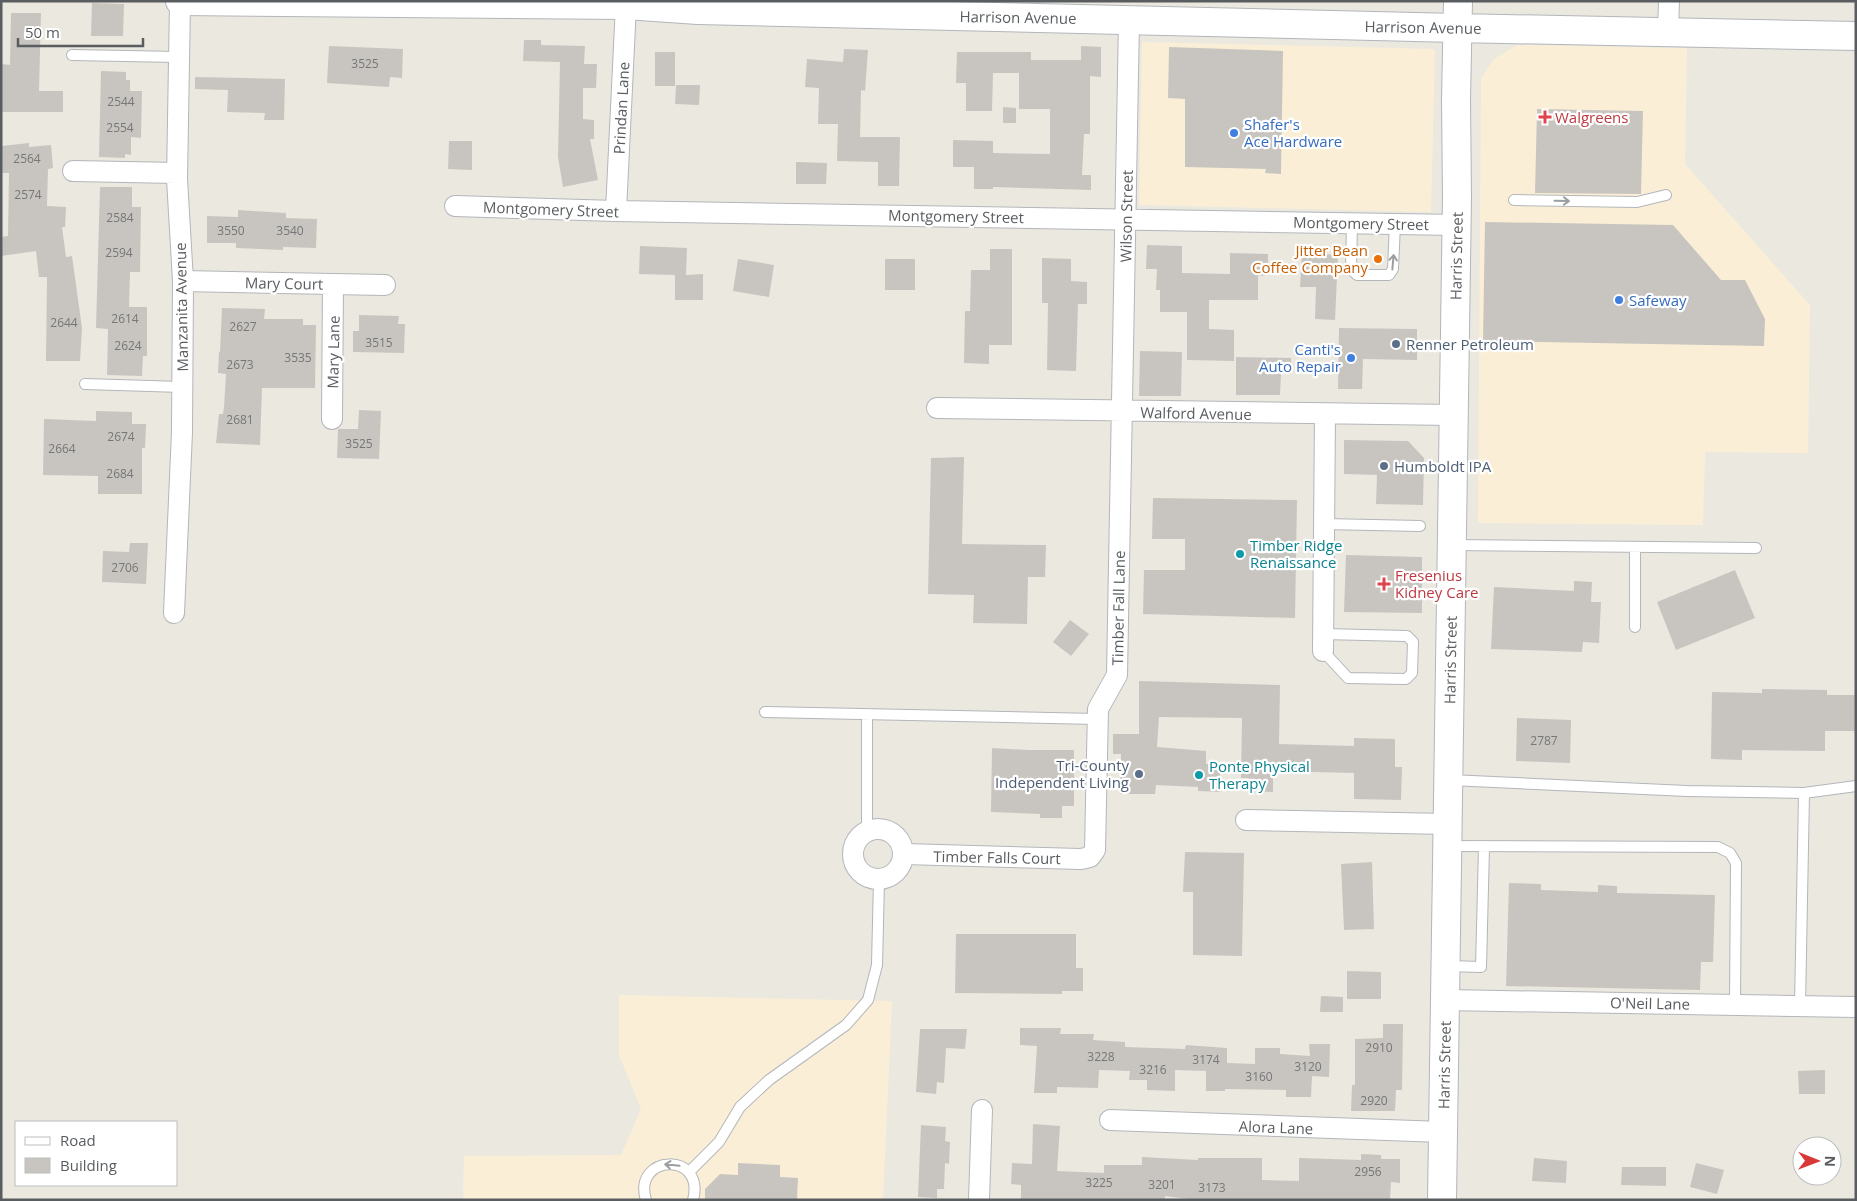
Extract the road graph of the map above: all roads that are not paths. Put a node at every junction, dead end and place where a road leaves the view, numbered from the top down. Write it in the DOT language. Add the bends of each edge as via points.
graph roads {
  1 [pos="1458,1"];
  2 [pos="1668,1"];
  3 [pos="180,2"];
  4 [pos="443,3"];
  5 [pos="626,5"];
  6 [pos="699,5"];
  7 [pos="951,9"];
  8 [pos="1129,20"];
  9 [pos="1457,28"];
  10 [pos="1668,32"];
  11 [pos="1856,36"];
  12 [pos="72,55"];
  13 [pos="179,57"];
  14 [pos="73,172"];
  15 [pos="177,173"];
  16 [pos="1666,195"];
  17 [pos="1514,200"];
  18 [pos="455,206"];
  19 [pos="616,211"];
  20 [pos="1126,218"];
  21 [pos="1352,223"];
  22 [pos="1395,224"];
  23 [pos="1456,225"];
  24 [pos="183,281"];
  25 [pos="333,284"];
  26 [pos="385,285"];
  27 [pos="85,384"];
  28 [pos="182,387"];
  29 [pos="938,408"];
  30 [pos="1121,412"];
  31 [pos="1325,414"];
  32 [pos="1454,415"];
  33 [pos="332,419"];
  34 [pos="1324,524"];
  35 [pos="1420,526"];
  36 [pos="1452,545"];
  37 [pos="1635,547"];
  38 [pos="1756,548"];
  39 [pos="174,613"];
  40 [pos="1635,627"];
  41 [pos="1323,642"];
  42 [pos="765,712"];
  43 [pos="867,715"];
  44 [pos="1097,719"];
  45 [pos="1448,780"];
  46 [pos="1856,786"];
  47 [pos="1804,793"];
  48 [pos="1246,820"];
  49 [pos="867,831"];
  50 [pos="1448,835"];
  51 [pos="1484,847"];
  52 [pos="904,854"];
  53 [pos="1090,858"];
  54 [pos="879,880"];
  55 [pos="1446,966"];
  56 [pos="1445,1000"];
  57 [pos="1734,1004"];
  58 [pos="1800,1006"];
  59 [pos="1856,1007"];
  60 [pos="982,1110"];
  61 [pos="1110,1120"];
  62 [pos="1442,1132"];
  63 [pos="689,1172"];
  64 [pos="646,1200"];
  65 [pos="693,1200"];
  66 [pos="979,1200"];
  67 [pos="1442,1200"];
  1 -- 9 [label="main road, Harris Street"];
  2 -- 10 [label="street"];
  3 -- 4 [label="main road, Harrison Avenue"];
  3 -- 13 [label="street, Manzanita Avenue"];
  4 -- 5 [label="main road, Harrison Avenue"];
  5 -- 6 [label="main road, Harrison Avenue"];
  5 -- 19 [label="street, Prindan Lane"];
  6 -- 7 [label="main road, Harrison Avenue"];
  7 -- 8 [label="main road, Harrison Avenue"];
  8 -- 9 [label="main road, Harrison Avenue"];
  8 -- 20 [label="street, Wilson Street"];
  9 -- 10 [label="main road, Harrison Avenue"];
  9 -- 23 [label="main road, Harris Street"];
  10 -- 11 [label="main road, Harrison Avenue"];
  12 -- 13 [label="lane"];
  13 -- 15 [label="street, Manzanita Avenue"];
  14 -- 15 [label="street"];
  15 -- 24 [label="street, Manzanita Avenue"];
  17 -- 16 [label="lane, one-way" via="1637,202"];
  18 -- 19 [label="street, Montgomery Street"];
  19 -- 20 [label="street, Montgomery Street"];
  20 -- 21 [label="street, Montgomery Street"];
  20 -- 30 [label="street, Wilson Street"];
  21 -- 22 [label="street, Montgomery Street"];
  21 -- 22 [label="lane, one-way" via="1351,269 1357,275 1389,275 1393,270"];
  22 -- 23 [label="street, Montgomery Street"];
  23 -- 32 [label="main road, Harris Street"];
  24 -- 25 [label="street, Mary Court"];
  24 -- 28 [label="street, Manzanita Avenue"];
  25 -- 26 [label="street, Mary Court"];
  25 -- 33 [label="street, Mary Lane"];
  27 -- 28 [label="lane"];
  28 -- 39 [label="street, Manzanita Avenue"];
  29 -- 30 [label="street, Walford Avenue"];
  30 -- 31 [label="street, Walford Avenue"];
  30 -- 44 [label="street, Timber Fall Lane" via="1117,675 1098,709"];
  31 -- 32 [label="street, Walford Avenue"];
  31 -- 34 [label="street"];
  32 -- 36 [label="main road, Harris Street"];
  34 -- 35 [label="lane"];
  34 -- 41 [label="street"];
  36 -- 37 [label="lane"];
  36 -- 45 [label="main road, Harris Street"];
  37 -- 38 [label="lane"];
  37 -- 40 [label="lane"];
  41 -- 41 [label="lane" via="1406,636 1413,642 1412,673 1406,679 1348,678"];
  42 -- 43 [label="lane"];
  43 -- 44 [label="lane"];
  43 -- 49 [label="lane"];
  44 -- 53 [label="street, Timber Fall Lane" via="1094,850"];
  45 -- 47 [label="lane"];
  45 -- 50 [label="main road, Harris Street"];
  46 -- 47 [label="lane"];
  47 -- 58 [label="lane"];
  48 -- 50 [label="street"];
  49 -- 52 [label="street" via="875,828 892,832"];
  49 -- 54 [label="street" via="855,843 853,860 863,875"];
  50 -- 51 [label="lane"];
  50 -- 55 [label="main road, Harris Street"];
  51 -- 55 [label="lane" via="1481,966"];
  51 -- 57 [label="lane" via="1718,847 1730,853 1736,863"];
  52 -- 53 [label="street, Timber Falls Court"];
  52 -- 54 [label="street" via="899,869"];
  54 -- 63 [label="lane" via="877,965 868,1000 846,1025 769,1080 740,1108 719,1142"];
  55 -- 56 [label="main road, Harris Street"];
  56 -- 57 [label="street, O'Neil Lane"];
  56 -- 62 [label="main road, Harris Street"];
  57 -- 58 [label="street, O'Neil Lane"];
  58 -- 59 [label="street, O'Neil Lane"];
  60 -- 66 [label="street"];
  61 -- 62 [label="street, Alora Lane"];
  62 -- 67 [label="main road, Harris Street"];
  63 -- 64 [label="lane, one-way" via="670,1163 654,1168 644,1182"];
  63 -- 65 [label="lane" via="694,1183"];
}
